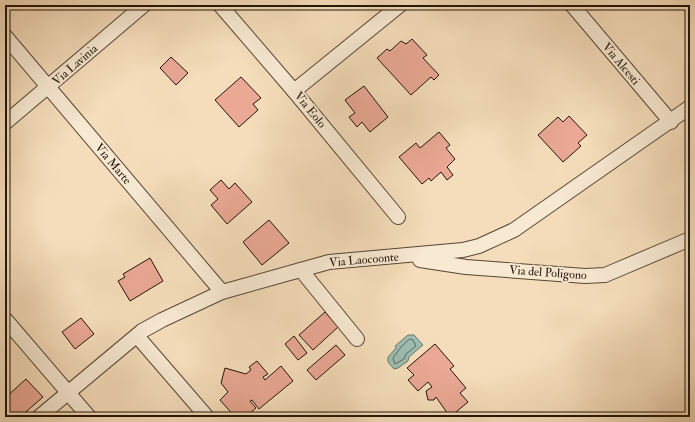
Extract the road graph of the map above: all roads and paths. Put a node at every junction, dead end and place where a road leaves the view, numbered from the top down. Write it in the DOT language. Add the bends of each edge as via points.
graph roads {
  1 [pos="144,5"];
  2 [pos="220,5"];
  3 [pos="400,5"];
  4 [pos="572,5"];
  5 [pos="5,36"];
  6 [pos="48,88"];
  7 [pos="294,92"];
  8 [pos="690,107"];
  9 [pos="670,122"];
  10 [pos="5,123"];
  11 [pos="398,218"];
  12 [pos="690,239"];
  13 [pos="400,257"];
  14 [pos="301,270"];
  15 [pos="222,292"];
  16 [pos="5,319"];
  17 [pos="137,336"];
  18 [pos="357,339"];
  19 [pos="68,392"];
  20 [pos="39,417"];
  21 [pos="89,417"];
  22 [pos="207,417"];
  1 -- 6 [label="street, Via Lavinia"];
  2 -- 7 [label="street, Via Eolo"];
  3 -- 7 [label="street"];
  4 -- 9 [label="street, Via Alcesti"];
  5 -- 6 [label="street, Via Marte"];
  6 -- 10 [label="street, Via Lavinia"];
  6 -- 15 [label="street, Via Marte"];
  7 -- 11 [label="street, Via Eolo"];
  8 -- 9 [label="street, Via Laocoonte"];
  9 -- 13 [label="street, Via Laocoonte" via="514,230 484,244 463,250"];
  12 -- 13 [label="street, Via del Poligono" via="605,276 466,266"];
  13 -- 14 [label="street, Via Laocoonte" via="329,262"];
  14 -- 15 [label="street, Via Laocoonte"];
  14 -- 18 [label="street"];
  15 -- 17 [label="street, Via Laocoonte" via="162,320"];
  16 -- 19 [label="street"];
  17 -- 19 [label="street, Via Laocoonte"];
  17 -- 22 [label="street"];
  19 -- 20 [label="street, Via Laocoonte"];
  19 -- 21 [label="street"];
}
